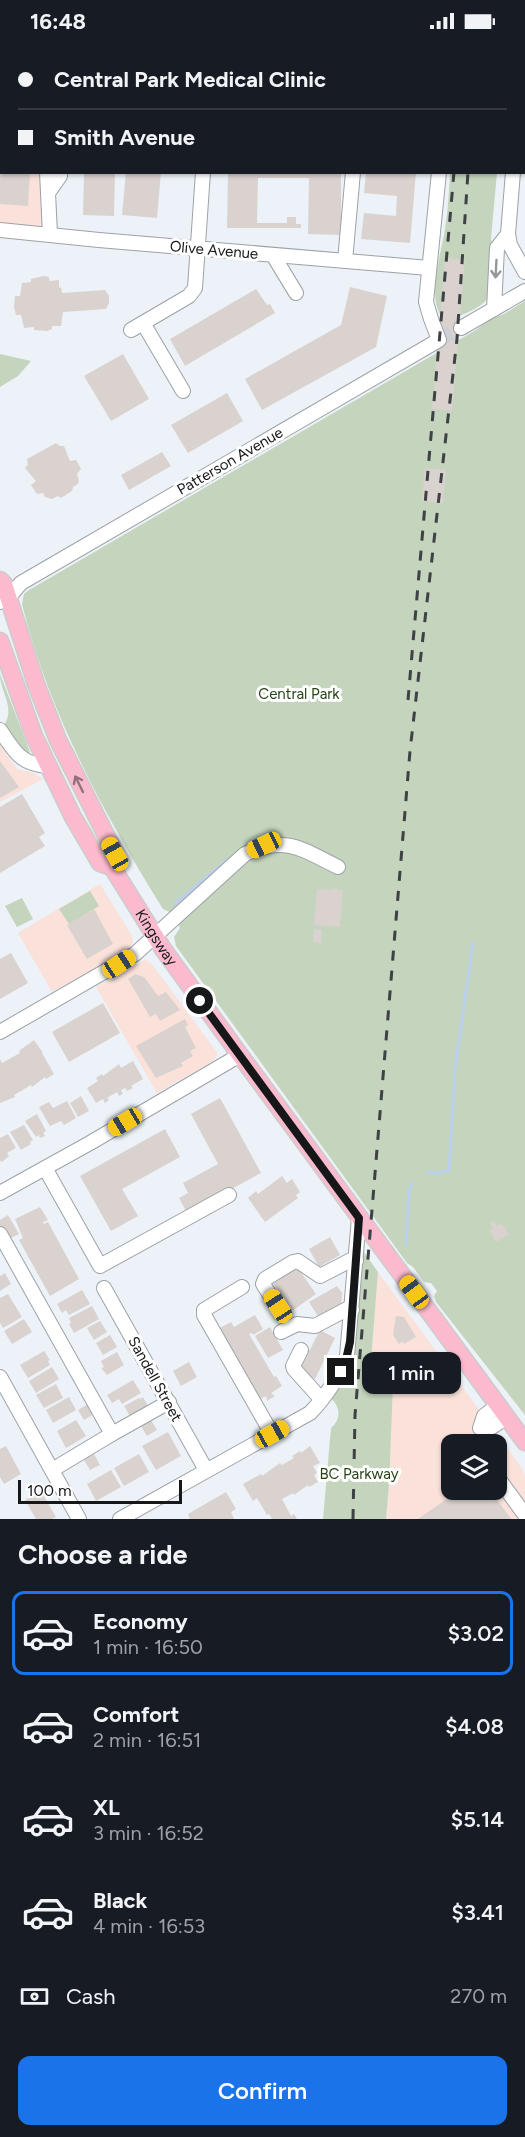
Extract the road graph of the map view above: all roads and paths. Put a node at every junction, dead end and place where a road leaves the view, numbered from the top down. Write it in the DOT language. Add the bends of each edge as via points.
graph roads {
  1 [pos="47,174"];
  2 [pos="60,174"];
  3 [pos="203,174"];
  4 [pos="352,174"];
  5 [pos="439,174"];
  6 [pos="513,174"];
  7 [pos="48,193"];
  8 [pos="0,230"];
  9 [pos="50,234"];
  10 [pos="508,234"];
  11 [pos="197,249"];
  12 [pos="273,255"];
  13 [pos="345,261"];
  14 [pos="429,268"];
  15 [pos="525,272"];
  16 [pos="525,291"];
  17 [pos="296,293"];
  18 [pos="494,309"];
  19 [pos="143,323"];
  20 [pos="461,328"];
  21 [pos="130,330"];
  22 [pos="183,391"];
  23 [pos="6,589"];
  24 [pos="0,641"];
  25 [pos="0,730"];
  26 [pos="48,766"];
  27 [pos="112,867"];
  28 [pos="338,867"];
  29 [pos="155,936"];
  30 [pos="0,1032"];
  31 [pos="240,1055"];
  32 [pos="45,1168"];
  33 [pos="0,1193"];
  34 [pos="229,1195"];
  35 [pos="359,1218"];
  36 [pos="0,1234"];
  37 [pos="356,1261"];
  38 [pos="242,1287"];
  39 [pos="104,1288"];
  40 [pos="278,1306"];
  41 [pos="352,1310"];
  42 [pos="281,1332"];
  43 [pos="302,1350"];
  44 [pos="0,1377"];
  45 [pos="169,1402"];
  46 [pos="319,1402"];
  47 [pos="112,1434"];
  48 [pos="272,1434"];
  49 [pos="525,1442"];
  50 [pos="52,1470"];
  51 [pos="206,1470"];
  52 [pos="507,1490"];
  53 [pos="525,1515"];
  54 [pos="79,1519"];
  55 [pos="120,1519"];
  1 -- 7 [label="street"];
  2 -- 7 [label="street"];
  3 -- 11 [label="street"];
  4 -- 13 [label="street"];
  5 -- 14 [label="street"];
  6 -- 10 [label="street"];
  7 -- 9 [label="street"];
  8 -- 9 [label="street, Olive Avenue"];
  9 -- 11 [label="street, Olive Avenue"];
  10 -- 15 [label="street"];
  10 -- 18 [label="street, one-way" via="497,248"];
  11 -- 12 [label="street, Olive Avenue"];
  11 -- 19 [label="street" via="195,288 189,296"];
  12 -- 13 [label="street, Olive Avenue"];
  12 -- 17 [label="street"];
  13 -- 14 [label="street, Olive Avenue"];
  14 -- 23 [label="street, Patterson Avenue" via="426,302 439,340"];
  16 -- 18 [label="street"];
  18 -- 20 [label="street"];
  19 -- 21 [label="street"];
  19 -- 22 [label="street"];
  27 -- 23 [label="main road, Kingsway, one-way" via="115,854 58,740"];
  24 -- 26 [label="main road, Kingsway"];
  25 -- 26 [label="street" via="18,755 33,765"];
  26 -- 27 [label="main road, Kingsway" via="100,863"];
  27 -- 29 [label="main road, Kingsway"];
  28 -- 29 [label="street" via="284,843 264,845 245,854"];
  29 -- 30 [label="street" via="119,964"];
  29 -- 31 [label="main road, Kingsway"];
  31 -- 32 [label="street"];
  31 -- 35 [label="main road, Kingsway"];
  32 -- 33 [label="street"];
  32 -- 34 [label="street" via="100,1266"];
  35 -- 37 [label="street"];
  35 -- 49 [label="main road, Kingsway"];
  36 -- 47 [label="street"];
  37 -- 40 [label="street" via="320,1276 298,1261 265,1278 263,1284"];
  37 -- 41 [label="street"];
  38 -- 48 [label="street" via="204,1310 204,1315"];
  39 -- 45 [label="street, Sandell Street"];
  41 -- 42 [label="street" via="315,1326 297,1323"];
  41 -- 46 [label="street" via="345,1364"];
  43 -- 46 [label="street" via="294,1370"];
  44 -- 50 [label="street"];
  45 -- 47 [label="street"];
  45 -- 51 [label="street, Sandell Street"];
  46 -- 48 [label="street" via="310,1413"];
  47 -- 50 [label="street"];
  48 -- 51 [label="street"];
  50 -- 54 [label="street"];
  51 -- 55 [label="street"];
  52 -- 53 [label="street"];
}
